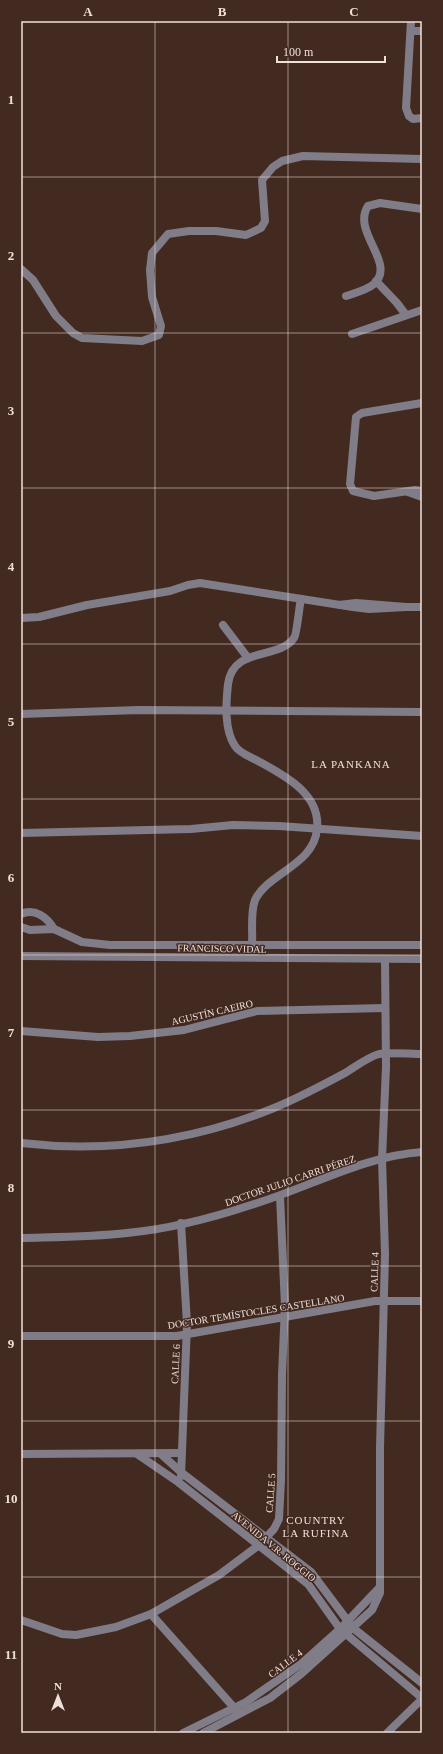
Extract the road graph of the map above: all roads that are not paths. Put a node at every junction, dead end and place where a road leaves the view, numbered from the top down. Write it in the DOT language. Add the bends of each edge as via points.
graph roads {
  1 [pos="411,21"];
  2 [pos="411,31"];
  3 [pos="422,31"];
  4 [pos="422,118"];
  5 [pos="422,159"];
  6 [pos="422,209"];
  7 [pos="21,269"];
  8 [pos="376,281"];
  9 [pos="346,296"];
  10 [pos="422,310"];
  11 [pos="406,315"];
  12 [pos="352,334"];
  13 [pos="422,403"];
  14 [pos="422,490"];
  15 [pos="407,492"];
  16 [pos="422,497"];
  17 [pos="301,599"];
  18 [pos="422,607"];
  19 [pos="21,618"];
  20 [pos="223,625"];
  21 [pos="248,658"];
  22 [pos="227,710"];
  23 [pos="422,712"];
  24 [pos="21,714"];
  25 [pos="318,830"];
  26 [pos="21,833"];
  27 [pos="422,836"];
  28 [pos="21,914"];
  29 [pos="21,927"];
  30 [pos="54,929"];
  31 [pos="422,945"];
  32 [pos="252,946"];
  33 [pos="21,956"];
  34 [pos="385,959"];
  35 [pos="422,959"];
  36 [pos="385,1008"];
  37 [pos="21,1032"];
  38 [pos="386,1054"];
  39 [pos="422,1054"];
  40 [pos="21,1143"];
  41 [pos="422,1152"];
  42 [pos="382,1159"];
  43 [pos="280,1196"];
  44 [pos="181,1223"];
  45 [pos="21,1238"];
  46 [pos="382,1300"];
  47 [pos="422,1301"];
  48 [pos="285,1317"];
  49 [pos="187,1335"];
  50 [pos="21,1336"];
  51 [pos="181,1453"];
  52 [pos="21,1454"];
  53 [pos="137,1454"];
  54 [pos="161,1454"];
  55 [pos="182,1473"];
  56 [pos="178,1482"];
  57 [pos="266,1539"];
  58 [pos="259,1545"];
  59 [pos="151,1614"];
  60 [pos="21,1620"];
  61 [pos="350,1625"];
  62 [pos="343,1632"];
  63 [pos="422,1683"];
  64 [pos="422,1698"];
  65 [pos="234,1708"];
  66 [pos="239,1715"];
  67 [pos="183,1733"];
  68 [pos="203,1733"];
  69 [pos="387,1733"];
  1 -- 2 [label="street"];
  2 -- 3 [label="street"];
  2 -- 4 [label="street" via="407,113 413,119"];
  5 -- 7 [label="street" via="303,156 282,161 262,180 265,220 261,228 246,235 196,231 168,234 152,254 150,270 152,297 161,326 158,335 142,341 82,338 73,333 56,316 33,280"];
  6 -- 8 [label="street" via="375,203 366,209 363,218 365,229 380,262 380,275"];
  8 -- 9 [label="street" via="369,288"];
  8 -- 11 [label="street"];
  10 -- 11 [label="street"];
  11 -- 12 [label="street"];
  13 -- 15 [label="street" via="362,413 355,420 351,488 368,496"];
  14 -- 15 [label="street"];
  15 -- 16 [label="street"];
  17 -- 18 [label="street" via="339,604"];
  17 -- 19 [label="street" via="194,583 170,591 87,605 39,617"];
  17 -- 21 [label="street" via="294,638 286,645"];
  20 -- 21 [label="street"];
  21 -- 22 [label="street" via="237,667 230,679"];
  22 -- 23 [label="street"];
  22 -- 24 [label="street"];
  22 -- 25 [label="street" via="229,730 235,746 306,793 313,805"];
  25 -- 26 [label="street" via="233,825"];
  25 -- 27 [label="street"];
  25 -- 32 [label="street" via="303,858 256,899 253,910"];
  28 -- 30 [label="street" via="40,914"];
  29 -- 30 [label="street" via="30,930"];
  30 -- 32 [label="street" via="78,941 92,944"];
  31 -- 32 [label="street"];
  33 -- 34 [label="street, FRANCISCO VIDAL"];
  34 -- 35 [label="street, FRANCISCO VIDAL"];
  34 -- 36 [label="street, CALLE 4"];
  36 -- 37 [label="street, AGUSTÍN CAEIRO" via="257,1011 184,1030 130,1036 98,1037"];
  36 -- 38 [label="street, CALLE 4"];
  38 -- 39 [label="street"];
  38 -- 40 [label="street" via="376,1055 316,1089 272,1108 194,1134 108,1146 54,1147"];
  38 -- 42 [label="street, CALLE 4"];
  41 -- 42 [label="street, DOCTOR JULIO CARRI PÉREZ"];
  42 -- 43 [label="street, DOCTOR JULIO CARRI PÉREZ"];
  42 -- 46 [label="street, CALLE 4" via="385,1254"];
  43 -- 44 [label="street, DOCTOR JULIO CARRI PÉREZ" via="227,1213"];
  43 -- 48 [label="street, CALLE 5"];
  44 -- 45 [label="street, DOCTOR JULIO CARRI PÉREZ" via="128,1233"];
  44 -- 49 [label="street, CALLE 6"];
  46 -- 47 [label="street, DOCTOR TEMÍSTOCLES CASTELLANO"];
  46 -- 48 [label="street, DOCTOR TEMÍSTOCLES CASTELLANO"];
  46 -- 61 [label="street, CALLE 4" via="381,1586 376,1605"];
  48 -- 49 [label="street, DOCTOR TEMÍSTOCLES CASTELLANO"];
  48 -- 57 [label="street, CALLE 5" via="280,1510 277,1524"];
  49 -- 50 [label="street, DOCTOR TEMÍSTOCLES CASTELLANO"];
  49 -- 51 [label="street, CALLE 6"];
  51 -- 54 [label="street"];
  51 -- 55 [label="street, CALLE 6"];
  52 -- 53 [label="street"];
  53 -- 54 [label="street"];
  53 -- 56 [label="street, AVENIDA V.R. ROGGIO"];
  54 -- 55 [label="street, AVENIDA V.R. ROGGIO"];
  55 -- 56 [label="street, CALLE 6"];
  55 -- 57 [label="street, AVENIDA V.R. ROGGIO"];
  56 -- 58 [label="street, AVENIDA V.R. ROGGIO"];
  57 -- 58 [label="street, CALLE 5"];
  57 -- 61 [label="street, AVENIDA V.R. ROGGIO" via="311,1572"];
  58 -- 59 [label="street, CALLE 5" via="219,1575"];
  58 -- 62 [label="street, AVENIDA V.R. ROGGIO" via="308,1584"];
  59 -- 60 [label="street, CALLE 5" via="100,1632 76,1635 62,1634"];
  59 -- 65 [label="street"];
  61 -- 62 [label="street, CALLE 4"];
  61 -- 63 [label="street, AVENIDA V.R. ROGGIO"];
  62 -- 64 [label="street, AVENIDA V.R. ROGGIO"];
  62 -- 65 [label="street, CALLE 4" via="266,1689"];
  62 -- 66 [label="street, CALLE 4" via="270,1698"];
  64 -- 69 [label="street"];
  65 -- 66 [label="street"];
  65 -- 67 [label="street, CALLE 4"];
  66 -- 68 [label="street, CALLE 4"];
}
